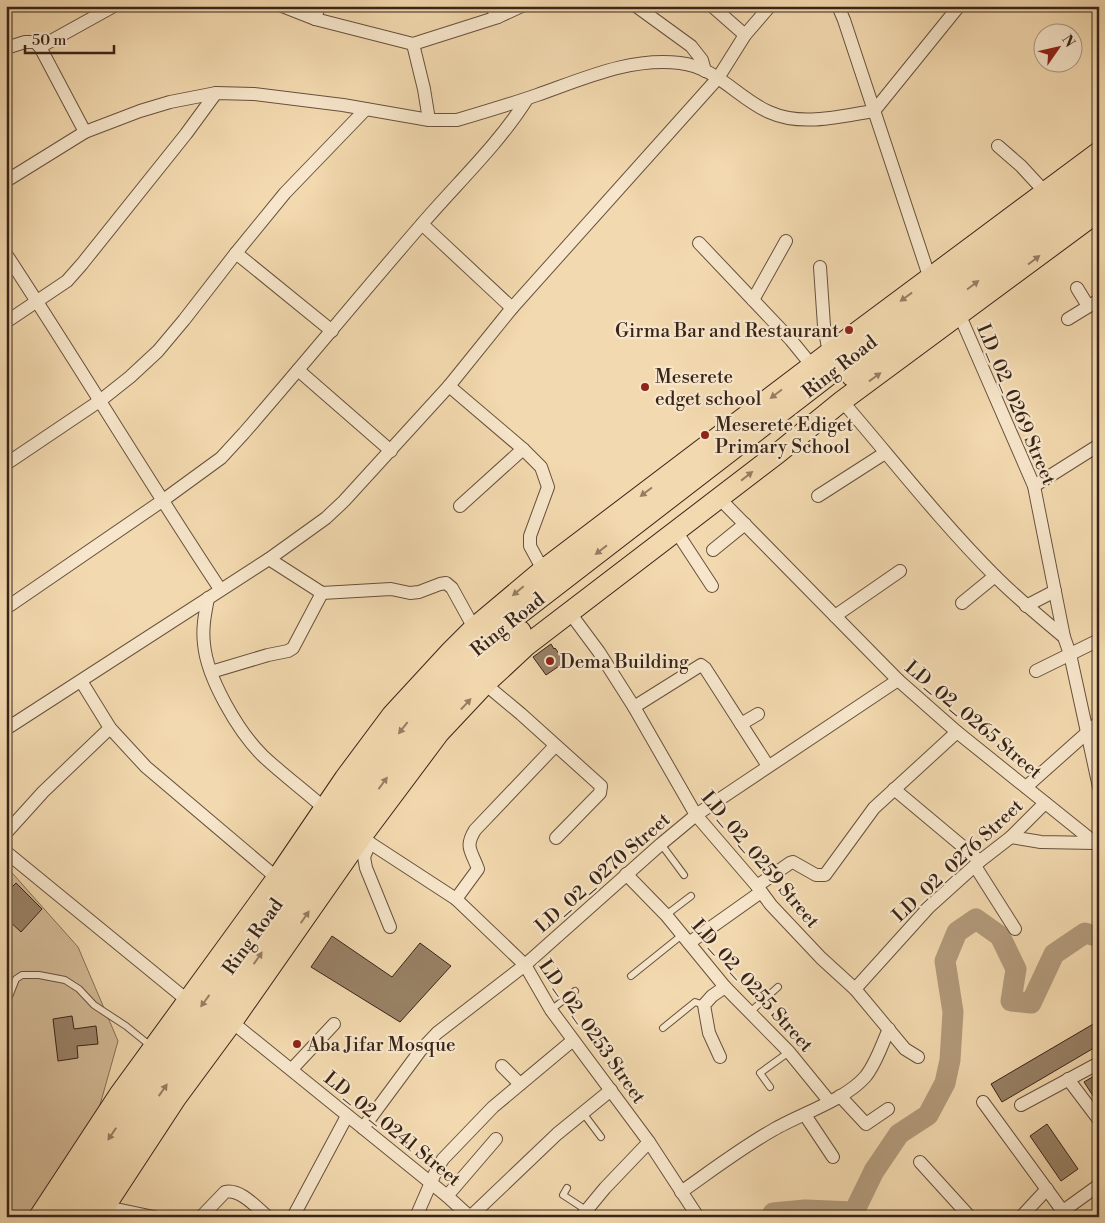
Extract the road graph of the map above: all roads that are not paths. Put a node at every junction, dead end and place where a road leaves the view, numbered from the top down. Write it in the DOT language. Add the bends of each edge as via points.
graph roads {
  1 [pos="114,6"];
  2 [pos="282,6"];
  3 [pos="319,6"];
  4 [pos="522,6"];
  5 [pos="636,6"];
  6 [pos="712,6"];
  7 [pos="770,6"];
  8 [pos="838,6"];
  9 [pos="957,7"];
  10 [pos="494,12"];
  11 [pos="315,19"];
  12 [pos="745,35"];
  13 [pos="413,44"];
  14 [pos="40,47"];
  15 [pos="6,48"];
  16 [pos="705,70"];
  17 [pos="718,78"];
  18 [pos="216,93"];
  19 [pos="527,98"];
  20 [pos="366,109"];
  21 [pos="874,111"];
  22 [pos="429,120"];
  23 [pos="85,132"];
  24 [pos="998,146"];
  25 [pos="1099,152"];
  26 [pos="1099,169"];
  27 [pos="6,181"];
  28 [pos="1099,189"];
  29 [pos="1045,192"];
  30 [pos="1099,212"];
  31 [pos="422,224"];
  32 [pos="786,241"];
  33 [pos="699,243"];
  34 [pos="236,253"];
  35 [pos="6,254"];
  36 [pos="820,267"];
  37 [pos="930,279"];
  38 [pos="1077,288"];
  39 [pos="753,300"];
  40 [pos="37,301"];
  41 [pos="1094,303"];
  42 [pos="512,308"];
  43 [pos="960,316"];
  44 [pos="1068,319"];
  45 [pos="6,322"];
  46 [pos="332,331"];
  47 [pos="829,353"];
  48 [pos="813,367"];
  49 [pos="298,370"];
  50 [pos="449,386"];
  51 [pos="101,400"];
  52 [pos="842,401"];
  53 [pos="1099,445"];
  54 [pos="523,449"];
  55 [pos="391,451"];
  56 [pos="885,453"];
  57 [pos="6,464"];
  58 [pos="1034,486"];
  59 [pos="818,496"];
  60 [pos="719,498"];
  61 [pos="162,501"];
  62 [pos="460,506"];
  63 [pos="745,524"];
  64 [pos="676,531"];
  65 [pos="713,550"];
  66 [pos="269,558"];
  67 [pos="543,570"];
  68 [pos="900,571"];
  69 [pos="995,576"];
  70 [pos="712,586"];
  71 [pos="220,589"];
  72 [pos="1055,591"];
  73 [pos="322,593"];
  74 [pos="208,598"];
  75 [pos="962,603"];
  76 [pos="1026,606"];
  77 [pos="6,608"];
  78 [pos="570,613"];
  79 [pos="836,616"];
  80 [pos="474,628"];
  81 [pos="1064,637"];
  82 [pos="1099,640"];
  83 [pos="1070,654"];
  84 [pos="1036,671"];
  85 [pos="211,672"];
  86 [pos="898,680"];
  87 [pos="81,681"];
  88 [pos="485,684"];
  89 [pos="634,707"];
  90 [pos="758,714"];
  91 [pos="1099,722"];
  92 [pos="741,724"];
  93 [pos="110,728"];
  94 [pos="6,729"];
  95 [pos="957,732"];
  96 [pos="1087,732"];
  97 [pos="555,746"];
  98 [pos="768,766"];
  99 [pos="1026,787"];
  100 [pos="1099,787"];
  101 [pos="894,789"];
  102 [pos="1045,803"];
  103 [pos="324,808"];
  104 [pos="696,815"];
  105 [pos="6,833"];
  106 [pos="1011,837"];
  107 [pos="556,838"];
  108 [pos="366,839"];
  109 [pos="661,844"];
  110 [pos="1097,844"];
  111 [pos="6,852"];
  112 [pos="978,864"];
  113 [pos="626,874"];
  114 [pos="684,875"];
  115 [pos="277,878"];
  116 [pos="759,889"];
  117 [pos="691,896"];
  118 [pos="456,899"];
  119 [pos="666,915"];
  120 [pos="390,927"];
  121 [pos="1015,929"];
  122 [pos="685,939"];
  123 [pos="524,965"];
  124 [pos="631,976"];
  125 [pos="724,987"];
  126 [pos="778,987"];
  127 [pos="855,989"];
  128 [pos="575,990"];
  129 [pos="187,1000"];
  130 [pos="6,1004"];
  131 [pos="704,1005"];
  132 [pos="551,1010"];
  133 [pos="750,1012"];
  134 [pos="232,1022"];
  135 [pos="334,1024"];
  136 [pos="663,1028"];
  137 [pos="889,1029"];
  138 [pos="572,1041"];
  139 [pos="153,1048"];
  140 [pos="789,1052"];
  141 [pos="918,1057"];
  142 [pos="720,1058"];
  143 [pos="1099,1063"];
  144 [pos="502,1066"];
  145 [pos="292,1069"];
  146 [pos="1068,1079"];
  147 [pos="520,1084"];
  148 [pos="770,1087"];
  149 [pos="611,1090"];
  150 [pos="835,1099"];
  151 [pos="983,1102"];
  152 [pos="1021,1105"];
  153 [pos="888,1109"];
  154 [pos="583,1113"];
  155 [pos="805,1115"];
  156 [pos="347,1116"];
  157 [pos="1099,1120"];
  158 [pos="363,1128"];
  159 [pos="601,1137"];
  160 [pos="496,1139"];
  161 [pos="649,1142"];
  162 [pos="833,1157"];
  163 [pos="920,1162"];
  164 [pos="431,1183"];
  165 [pos="1099,1185"];
  166 [pos="568,1188"];
  167 [pos="1047,1188"];
  168 [pos="681,1192"];
  169 [pos="447,1196"];
  170 [pos="107,1213"];
  171 [pos="583,1213"];
  172 [pos="1065,1214"];
  173 [pos="39,1217"];
  174 [pos="57,1217"];
  175 [pos="76,1217"];
  176 [pos="153,1217"];
  177 [pos="201,1217"];
  178 [pos="268,1217"];
  179 [pos="293,1217"];
  180 [pos="416,1217"];
  181 [pos="470,1217"];
  182 [pos="600,1217"];
  183 [pos="698,1217"];
  184 [pos="970,1217"];
  185 [pos="1021,1217"];
  1 -- 14 [label="street"];
  2 -- 11 [label="street"];
  3 -- 11 [label="street"];
  4 -- 10 [label="street"];
  5 -- 16 [label="street" via="691,46"];
  6 -- 12 [label="street"];
  7 -- 12 [label="street"];
  8 -- 21 [label="street"];
  9 -- 21 [label="street"];
  10 -- 13 [label="street"];
  11 -- 13 [label="street"];
  12 -- 17 [label="street"];
  13 -- 22 [label="street"];
  14 -- 15 [label="street" via="35,42 25,42"];
  14 -- 23 [label="street"];
  16 -- 17 [label="street"];
  16 -- 19 [label="street" via="682,63 629,64"];
  17 -- 21 [label="street" via="768,112 789,119 817,120"];
  17 -- 42 [label="street"];
  18 -- 20 [label="street" via="254,94"];
  18 -- 23 [label="street" via="170,102"];
  18 -- 40 [label="street" via="82,264 67,281"];
  19 -- 22 [label="street" via="457,120"];
  19 -- 31 [label="street" via="499,138"];
  20 -- 22 [label="street"];
  20 -- 34 [label="street" via="285,193"];
  21 -- 37 [label="street"];
  23 -- 27 [label="street"];
  24 -- 29 [label="street"];
  25 -- 29 [label="main road"];
  26 -- 174 [label="highway, Ring Road, one-way" via="505,624 449,674 373,766 144,1087"];
  175 -- 28 [label="highway, Ring Road, one-way" via="356,819 401,758 467,679 507,642"];
  29 -- 37 [label="main road"];
  43 -- 30 [label="main road, one-way"];
  31 -- 42 [label="street"];
  31 -- 46 [label="street"];
  32 -- 39 [label="street"];
  33 -- 39 [label="street"];
  34 -- 46 [label="street"];
  34 -- 51 [label="street" via="158,351"];
  35 -- 40 [label="street"];
  36 -- 47 [label="street"];
  37 -- 47 [label="main road, one-way"];
  38 -- 41 [label="street"];
  39 -- 48 [label="street"];
  40 -- 45 [label="street"];
  40 -- 51 [label="street"];
  41 -- 44 [label="street"];
  42 -- 50 [label="street"];
  52 -- 43 [label="main road, one-way"];
  43 -- 58 [label="street, LD_02_0269 Street"];
  46 -- 49 [label="street"];
  47 -- 48 [label="main road"];
  48 -- 67 [label="main road, one-way"];
  49 -- 55 [label="street"];
  49 -- 61 [label="street" via="221,458"];
  50 -- 54 [label="street"];
  50 -- 55 [label="street"];
  51 -- 57 [label="street"];
  51 -- 61 [label="street"];
  52 -- 56 [label="street"];
  60 -- 52 [label="main road, one-way"];
  53 -- 58 [label="street"];
  54 -- 62 [label="street"];
  54 -- 67 [label="street" via="541,467 548,487 530,536 530,546"];
  55 -- 66 [label="street" via="326,518"];
  56 -- 59 [label="street"];
  56 -- 69 [label="street"];
  58 -- 72 [label="street, LD_02_0269 Street"];
  60 -- 63 [label="street, LD_02_0265 Street"];
  60 -- 64 [label="main road"];
  61 -- 71 [label="street"];
  61 -- 77 [label="street"];
  63 -- 65 [label="street"];
  63 -- 79 [label="street, LD_02_0265 Street"];
  64 -- 70 [label="street"];
  64 -- 78 [label="main road"];
  66 -- 71 [label="street"];
  66 -- 73 [label="street"];
  67 -- 80 [label="main road, one-way"];
  68 -- 79 [label="street"];
  69 -- 75 [label="street"];
  69 -- 76 [label="street"];
  71 -- 74 [label="street"];
  72 -- 76 [label="street"];
  72 -- 81 [label="street, LD_02_0269 Street"];
  73 -- 80 [label="street" via="391,589 410,593 446,583"];
  73 -- 85 [label="street" via="293,648"];
  74 -- 85 [label="street" via="203,635"];
  74 -- 87 [label="street"];
  76 -- 81 [label="street"];
  78 -- 88 [label="main road" via="527,645"];
  78 -- 89 [label="street, LD_02_0259 Street"];
  79 -- 86 [label="street, LD_02_0265 Street"];
  80 -- 103 [label="main road" via="392,715"];
  81 -- 83 [label="street, LD_02_0269 Street"];
  82 -- 83 [label="street"];
  83 -- 84 [label="street"];
  83 -- 96 [label="street, LD_02_0269 Street"];
  85 -- 103 [label="street" via="246,738"];
  86 -- 95 [label="street, LD_02_0265 Street"];
  86 -- 98 [label="street, LD_02_0270 Street"];
  87 -- 93 [label="street"];
  87 -- 94 [label="street"];
  88 -- 97 [label="street"];
  108 -- 88 [label="main road, one-way" via="439,733"];
  89 -- 92 [label="street" via="701,665"];
  89 -- 104 [label="street, LD_02_0259 Street"];
  90 -- 92 [label="street"];
  91 -- 96 [label="street"];
  92 -- 98 [label="street"];
  93 -- 105 [label="street"];
  93 -- 115 [label="street" via="146,766"];
  95 -- 99 [label="street, LD_02_0265 Street"];
  95 -- 101 [label="street"];
  96 -- 99 [label="street"];
  96 -- 100 [label="street, LD_02_0269 Street"];
  97 -- 107 [label="street" via="596,780 601,789"];
  97 -- 118 [label="street" via="472,835 469,845 478,869"];
  98 -- 104 [label="street, LD_02_0270 Street"];
  99 -- 102 [label="street, LD_02_0265 Street"];
  101 -- 112 [label="street"];
  101 -- 116 [label="street" via="874,808 826,875 816,874 793,862"];
  102 -- 106 [label="street, LD_02_0276 Street"];
  102 -- 110 [label="street, LD_02_0265 Street"];
  103 -- 115 [label="main road"];
  104 -- 109 [label="street, LD_02_0270 Street"];
  104 -- 116 [label="street, LD_02_0259 Street"];
  106 -- 110 [label="street, LD_02_0265 Street"];
  106 -- 112 [label="street, LD_02_0276 Street"];
  108 -- 118 [label="street, LD_02_0253 Street"];
  108 -- 120 [label="street" via="366,868"];
  134 -- 108 [label="main road, one-way"];
  109 -- 113 [label="street, LD_02_0270 Street"];
  109 -- 114 [label="lane"];
  111 -- 129 [label="street"];
  112 -- 121 [label="street"];
  112 -- 127 [label="street, LD_02_0276 Street" via="929,906"];
  113 -- 119 [label="street, LD_02_0255 Street"];
  113 -- 123 [label="street, LD_02_0270 Street"];
  115 -- 129 [label="main road"];
  116 -- 122 [label="street"];
  116 -- 127 [label="street, LD_02_0259 Street" via="821,958"];
  117 -- 119 [label="lane"];
  118 -- 123 [label="street, LD_02_0253 Street"];
  119 -- 122 [label="street, LD_02_0255 Street"];
  122 -- 124 [label="lane"];
  122 -- 125 [label="street, LD_02_0255 Street"];
  123 -- 132 [label="street, LD_02_0253 Street"];
  123 -- 158 [label="street, LD_02_0270 Street" via="437,1033"];
  125 -- 131 [label="street"];
  125 -- 133 [label="street, LD_02_0255 Street"];
  126 -- 133 [label="lane"];
  127 -- 137 [label="street, LD_02_0259 Street"];
  128 -- 132 [label="lane"];
  129 -- 139 [label="main road"];
  130 -- 139 [label="lane" via="16,979 22,975 65,980"];
  131 -- 136 [label="lane" via="695,1002"];
  131 -- 142 [label="street" via="709,1033"];
  132 -- 138 [label="street, LD_02_0253 Street"];
  133 -- 140 [label="street, LD_02_0255 Street"];
  134 -- 145 [label="street, LD_02_0241 Street"];
  134 -- 170 [label="main road" via="176,1098"];
  135 -- 145 [label="street"];
  137 -- 141 [label="street, LD_02_0259 Street" via="905,1049"];
  137 -- 150 [label="street" via="865,1078"];
  138 -- 147 [label="street"];
  138 -- 149 [label="street, LD_02_0253 Street"];
  139 -- 173 [label="main road"];
  140 -- 148 [label="lane" via="760,1073"];
  140 -- 150 [label="street, LD_02_0255 Street"];
  143 -- 146 [label="street"];
  144 -- 147 [label="street"];
  145 -- 156 [label="street, LD_02_0241 Street"];
  146 -- 152 [label="street"];
  146 -- 157 [label="street"];
  147 -- 164 [label="street" via="443,1159"];
  149 -- 154 [label="street"];
  149 -- 161 [label="street, LD_02_0253 Street"];
  150 -- 153 [label="street, LD_02_0255 Street" via="866,1124"];
  150 -- 155 [label="street"];
  151 -- 167 [label="street"];
  154 -- 159 [label="lane"];
  154 -- 181 [label="street"];
  155 -- 162 [label="street"];
  155 -- 168 [label="street" via="774,1129"];
  156 -- 158 [label="street, LD_02_0241 Street"];
  156 -- 179 [label="street"];
  158 -- 164 [label="street, LD_02_0241 Street"];
  160 -- 169 [label="street"];
  161 -- 168 [label="street, LD_02_0253 Street"];
  161 -- 171 [label="street"];
  163 -- 184 [label="street"];
  164 -- 169 [label="street, LD_02_0241 Street"];
  164 -- 180 [label="street"];
  165 -- 172 [label="street"];
  166 -- 171 [label="lane" via="563,1195"];
  167 -- 172 [label="street"];
  167 -- 185 [label="street"];
  168 -- 183 [label="street, LD_02_0253 Street"];
  169 -- 181 [label="street, LD_02_0241 Street"];
  170 -- 176 [label="street"];
  171 -- 182 [label="lane"];
  177 -- 178 [label="street" via="225,1192 231,1190"];
}
